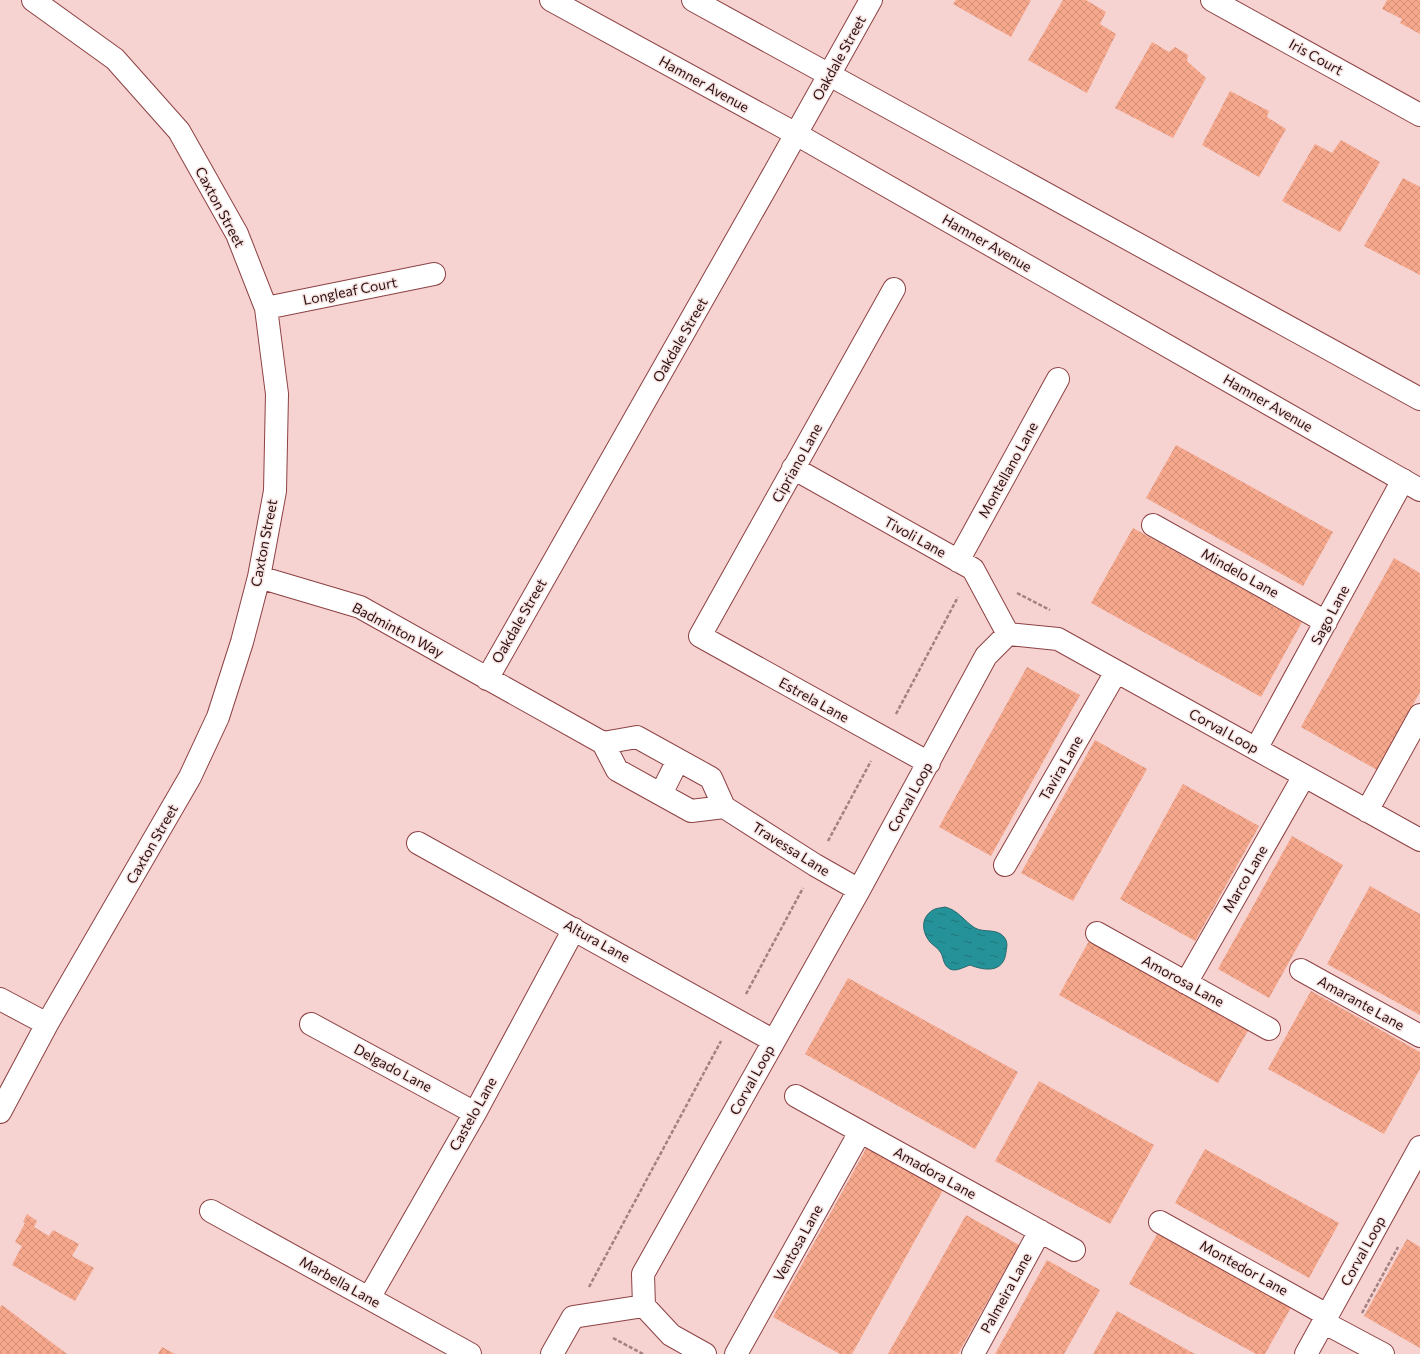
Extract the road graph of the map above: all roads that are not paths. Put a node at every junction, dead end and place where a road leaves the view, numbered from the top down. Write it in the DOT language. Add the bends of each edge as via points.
graph roads {
  1 [pos="33,0"];
  2 [pos="551,0"];
  3 [pos="692,0"];
  4 [pos="871,0"];
  5 [pos="1212,0"];
  6 [pos="829,75"];
  7 [pos="1420,115"];
  8 [pos="796,134"];
  9 [pos="434,274"];
  10 [pos="894,289"];
  11 [pos="266,308"];
  12 [pos="1058,379"];
  13 [pos="1420,399"];
  14 [pos="793,468"];
  15 [pos="1414,482"];
  16 [pos="1153,525"];
  17 [pos="966,565"];
  18 [pos="259,577"];
  19 [pos="1326,622"];
  20 [pos="1008,634"];
  21 [pos="700,636"];
  22 [pos="1116,672"];
  23 [pos="487,679"];
  24 [pos="1420,716"];
  25 [pos="603,743"];
  26 [pos="1256,749"];
  27 [pos="678,760"];
  28 [pos="929,763"];
  29 [pos="1304,776"];
  30 [pos="661,794"];
  31 [pos="724,807"];
  32 [pos="1367,811"];
  33 [pos="1420,840"];
  34 [pos="418,843"];
  35 [pos="1005,865"];
  36 [pos="859,890"];
  37 [pos="574,928"];
  38 [pos="1097,933"];
  39 [pos="1301,970"];
  40 [pos="1186,983"];
  41 [pos="0,999"];
  42 [pos="47,1024"];
  43 [pos="311,1024"];
  44 [pos="1269,1029"];
  45 [pos="1420,1036"];
  46 [pos="774,1041"];
  47 [pos="796,1096"];
  48 [pos="0,1112"];
  49 [pos="475,1113"];
  50 [pos="860,1132"];
  51 [pos="1420,1147"];
  52 [pos="211,1211"];
  53 [pos="1160,1222"];
  54 [pos="1040,1231"];
  55 [pos="1074,1250"];
  56 [pos="369,1298"];
  57 [pos="644,1306"];
  58 [pos="1325,1319"];
  59 [pos="470,1354"];
  60 [pos="552,1354"];
  61 [pos="705,1354"];
  62 [pos="736,1354"];
  63 [pos="972,1354"];
  64 [pos="1306,1354"];
  65 [pos="1383,1354"];
  1 -- 11 [label="street, Caxton Street" via="115,59 179,131 237,234"];
  2 -- 8 [label="street, Hamner Avenue"];
  3 -- 6 [label="street"];
  4 -- 6 [label="street, Oakdale Street"];
  5 -- 7 [label="street, Iris Court"];
  6 -- 8 [label="street, Oakdale Street"];
  6 -- 13 [label="street"];
  8 -- 15 [label="street, Hamner Avenue"];
  8 -- 23 [label="street, Oakdale Street"];
  9 -- 11 [label="street, Longleaf Court"];
  10 -- 14 [label="street, Cipriano Lane"];
  11 -- 18 [label="street, Caxton Street" via="277,394 275,491"];
  12 -- 17 [label="street, Montellano Lane"];
  14 -- 17 [label="street, Tivoli Lane"];
  14 -- 21 [label="street, Cipriano Lane"];
  15 -- 19 [label="street, Sago Lane"];
  16 -- 19 [label="street, Mindelo Lane"];
  17 -- 20 [label="street"];
  18 -- 23 [label="street, Badminton Way" via="360,607"];
  18 -- 42 [label="street, Caxton Street" via="218,717 190,777"];
  19 -- 26 [label="street, Sago Lane"];
  20 -- 22 [label="street, Corval Loop" via="1058,639"];
  20 -- 28 [label="street, Corval Loop" via="986,656"];
  21 -- 28 [label="street, Estrela Lane"];
  22 -- 26 [label="street, Corval Loop"];
  22 -- 35 [label="street, Tavira Lane"];
  23 -- 25 [label="street"];
  24 -- 32 [label="street"];
  25 -- 27 [label="street" via="637,737"];
  25 -- 30 [label="street" via="617,770"];
  26 -- 29 [label="street, Corval Loop"];
  27 -- 30 [label="street"];
  27 -- 31 [label="street" via="712,778"];
  28 -- 36 [label="street, Corval Loop"];
  29 -- 32 [label="street, Corval Loop"];
  29 -- 40 [label="street, Marco Lane"];
  30 -- 31 [label="street" via="691,811"];
  31 -- 36 [label="street, Travessa Lane"];
  32 -- 33 [label="street, Corval Loop"];
  34 -- 37 [label="street, Altura Lane"];
  36 -- 46 [label="street, Corval Loop"];
  37 -- 46 [label="street, Altura Lane"];
  37 -- 49 [label="street, Castelo Lane"];
  38 -- 40 [label="street, Amorosa Lane"];
  39 -- 45 [label="street, Amarante Lane"];
  40 -- 44 [label="street, Amorosa Lane"];
  41 -- 42 [label="street"];
  42 -- 48 [label="street, Caxton Street"];
  43 -- 49 [label="street, Delgado Lane"];
  46 -- 57 [label="street, Corval Loop" via="643,1274"];
  47 -- 50 [label="street, Amadora Lane"];
  49 -- 56 [label="street, Castelo Lane"];
  50 -- 54 [label="street, Amadora Lane"];
  50 -- 62 [label="street, Ventosa Lane"];
  51 -- 58 [label="street, Corval Loop"];
  52 -- 56 [label="street, Marbella Lane"];
  53 -- 58 [label="street, Montedor Lane"];
  54 -- 55 [label="street, Amadora Lane"];
  54 -- 63 [label="street, Palmeira Lane"];
  56 -- 59 [label="street, Marbella Lane"];
  57 -- 60 [label="street" via="573,1317"];
  57 -- 61 [label="street" via="671,1335"];
  58 -- 64 [label="street, Corval Loop"];
  58 -- 65 [label="street, Montedor Lane"];
}
